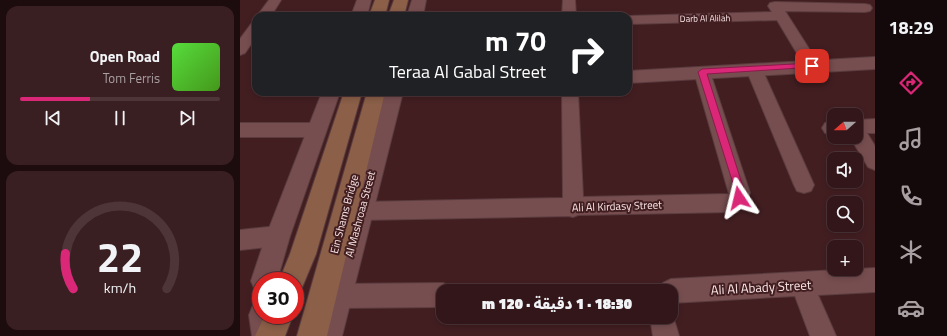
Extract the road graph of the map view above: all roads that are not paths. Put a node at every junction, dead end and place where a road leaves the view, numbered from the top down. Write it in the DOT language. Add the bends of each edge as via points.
graph roads {
  1 [pos="275,0"];
  2 [pos="364,0"];
  3 [pos="382,0"];
  4 [pos="400,0"];
  5 [pos="419,0"];
  6 [pos="569,0"];
  7 [pos="776,8"];
  8 [pos="865,8"];
  9 [pos="267,12"];
  10 [pos="360,12"];
  11 [pos="378,12"];
  12 [pos="397,12"];
  13 [pos="416,12"];
  14 [pos="569,12"];
  15 [pos="632,20"];
  16 [pos="250,29"];
  17 [pos="240,50"];
  18 [pos="875,63"];
  19 [pos="812,66"];
  20 [pos="754,69"];
  21 [pos="702,72"];
  22 [pos="632,77"];
  23 [pos="330,96"];
  24 [pos="352,96"];
  25 [pos="375,96"];
  26 [pos="393,96"];
  27 [pos="570,96"];
  28 [pos="875,126"];
  29 [pos="863,127"];
  30 [pos="240,130"];
  31 [pos="317,130"];
  32 [pos="863,142"];
  33 [pos="875,162"];
  34 [pos="804,186"];
  35 [pos="573,208"];
  36 [pos="361,211"];
  37 [pos="278,236"];
  38 [pos="240,240"];
  39 [pos="267,272"];
  40 [pos="296,272"];
  41 [pos="875,280"];
  42 [pos="802,285"];
  43 [pos="678,292"];
  44 [pos="436,295"];
  45 [pos="329,301"];
  46 [pos="266,324"];
  47 [pos="275,324"];
  48 [pos="663,324"];
  49 [pos="269,336"];
  50 [pos="312,336"];
  51 [pos="326,336"];
  52 [pos="666,336"];
  53 [pos="823,336"];
  1 -- 9 [label="street"];
  2 -- 10 [label="street"];
  3 -- 11 [label="main road"];
  4 -- 12 [label="main road"];
  5 -- 13 [label="street"];
  6 -- 14 [label="street"];
  7 -- 8 [label="street, Darb Al Alilah"];
  7 -- 15 [label="street, Darb Al Alilah"];
  7 -- 19 [label="street"];
  16 -- 17 [label="street"];
  18 -- 19 [label="street"];
  19 -- 20 [label="street"];
  20 -- 21 [label="street"];
  20 -- 34 [label="street"];
  21 -- 22 [label="street"];
  21 -- 35 [label="street, Ali Al Kirdasy Street" via="740,193 736,201"];
  23 -- 31 [label="street"];
  24 -- 40 [label="main road"];
  25 -- 45 [label="main road, Ein Shams Bridge"];
  26 -- 36 [label="street, Al Mashroaa Street"];
  27 -- 35 [label="street"];
  28 -- 29 [label="street"];
  30 -- 31 [label="street"];
  31 -- 37 [label="street"];
  32 -- 33 [label="street"];
  35 -- 36 [label="street, Ali Al Kirdasy Street"];
  36 -- 45 [label="street, Al Mashroaa Street"];
  37 -- 38 [label="street"];
  37 -- 39 [label="street"];
  41 -- 42 [label="street, Ali Al Abady Street"];
  42 -- 43 [label="street, Ali Al Abady Street"];
  42 -- 53 [label="street"];
  44 -- 45 [label="street"];
  45 -- 50 [label="main road, Ein Shams Bridge"];
  45 -- 51 [label="street, Al Mashroaa Street"];
  46 -- 49 [label="street"];
  47 -- 49 [label="main road"];
  48 -- 52 [label="street"];
}
